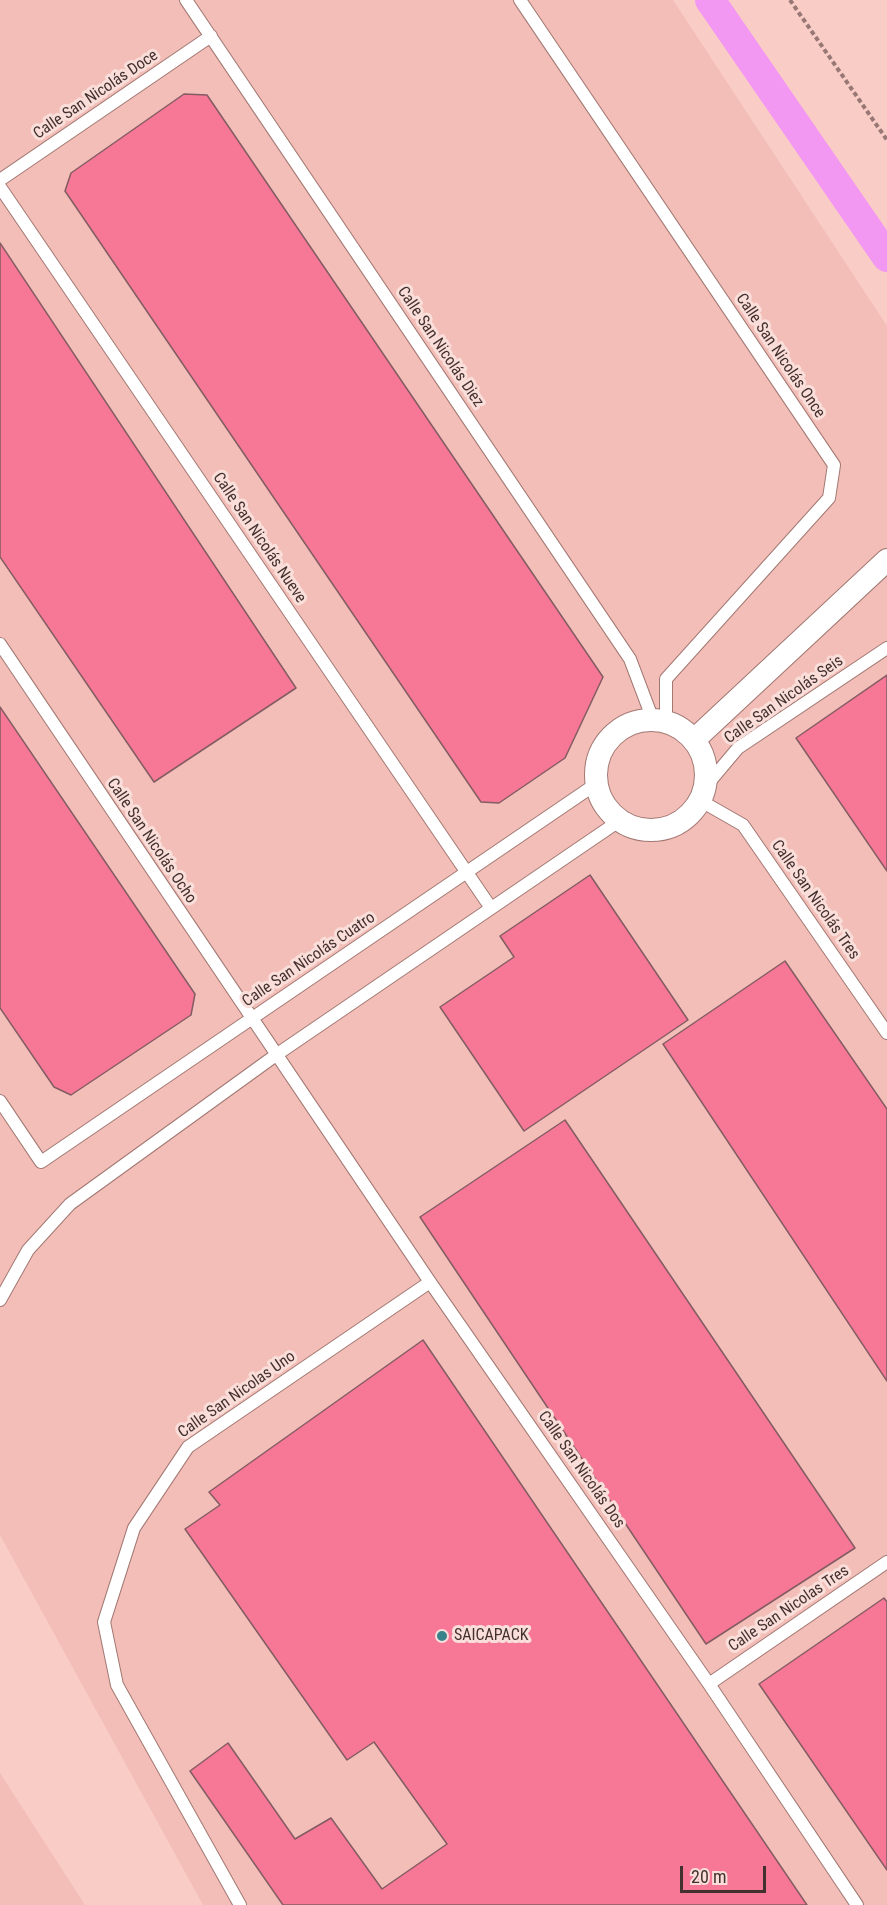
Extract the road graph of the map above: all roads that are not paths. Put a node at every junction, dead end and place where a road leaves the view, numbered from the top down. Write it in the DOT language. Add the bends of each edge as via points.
graph roads {
  1 [pos="186,0"];
  2 [pos="520,0"];
  3 [pos="211,36"];
  4 [pos="0,180"];
  5 [pos="0,187"];
  6 [pos="887,560"];
  7 [pos="0,644"];
  8 [pos="887,648"];
  9 [pos="660,721"];
  10 [pos="694,740"];
  11 [pos="596,784"];
  12 [pos="703,794"];
  13 [pos="619,821"];
  14 [pos="467,873"];
  15 [pos="491,908"];
  16 [pos="251,1019"];
  17 [pos="887,1033"];
  18 [pos="276,1055"];
  19 [pos="0,1101"];
  20 [pos="430,1282"];
  21 [pos="0,1300"];
  22 [pos="887,1562"];
  23 [pos="709,1684"];
  24 [pos="240,1905"];
  25 [pos="857,1905"];
  1 -- 3 [label="lane, Calle San Nicolás Diez"];
  2 -- 9 [label="lane, Calle San Nicolás Once" via="834,465 829,498 666,680"];
  3 -- 4 [label="lane, Calle San Nicolás Doce"];
  3 -- 9 [label="lane, Calle San Nicolás Diez" via="630,659"];
  5 -- 14 [label="lane, Calle San Nicolás Nueve"];
  6 -- 10 [label="street"];
  7 -- 16 [label="lane, Calle San Nicolás Ocho"];
  8 -- 12 [label="lane, Calle San Nicolás Seis" via="738,748"];
  9 -- 10 [label="street" via="682,729"];
  9 -- 11 [label="street" via="637,721 609,739 600,752"];
  10 -- 12 [label="street" via="707,770"];
  11 -- 13 [label="street" via="608,811"];
  11 -- 14 [label="lane, Calle San Nicolás Cuatro"];
  12 -- 13 [label="street" via="689,816 673,827 655,831 636,829"];
  12 -- 17 [label="lane, Calle San Nicolás Tres" via="743,825"];
  13 -- 15 [label="lane"];
  14 -- 15 [label="lane, Calle San Nicolás Nueve"];
  14 -- 16 [label="lane, Calle San Nicolás Cuatro"];
  15 -- 18 [label="lane"];
  16 -- 18 [label="lane, Calle San Nicolás Ocho"];
  16 -- 19 [label="lane, Calle San Nicolás Cuatro" via="41,1162"];
  18 -- 20 [label="lane, Calle San Nicolás Dos"];
  18 -- 21 [label="lane" via="70,1203 28,1251"];
  20 -- 23 [label="lane, Calle San Nicolás Dos"];
  20 -- 24 [label="lane, Calle San Nicolas Uno" via="188,1447 134,1528 104,1622 117,1685"];
  22 -- 23 [label="lane, Calle San Nicolas Tres"];
  23 -- 25 [label="lane, Calle San Nicolás Dos"];
}
